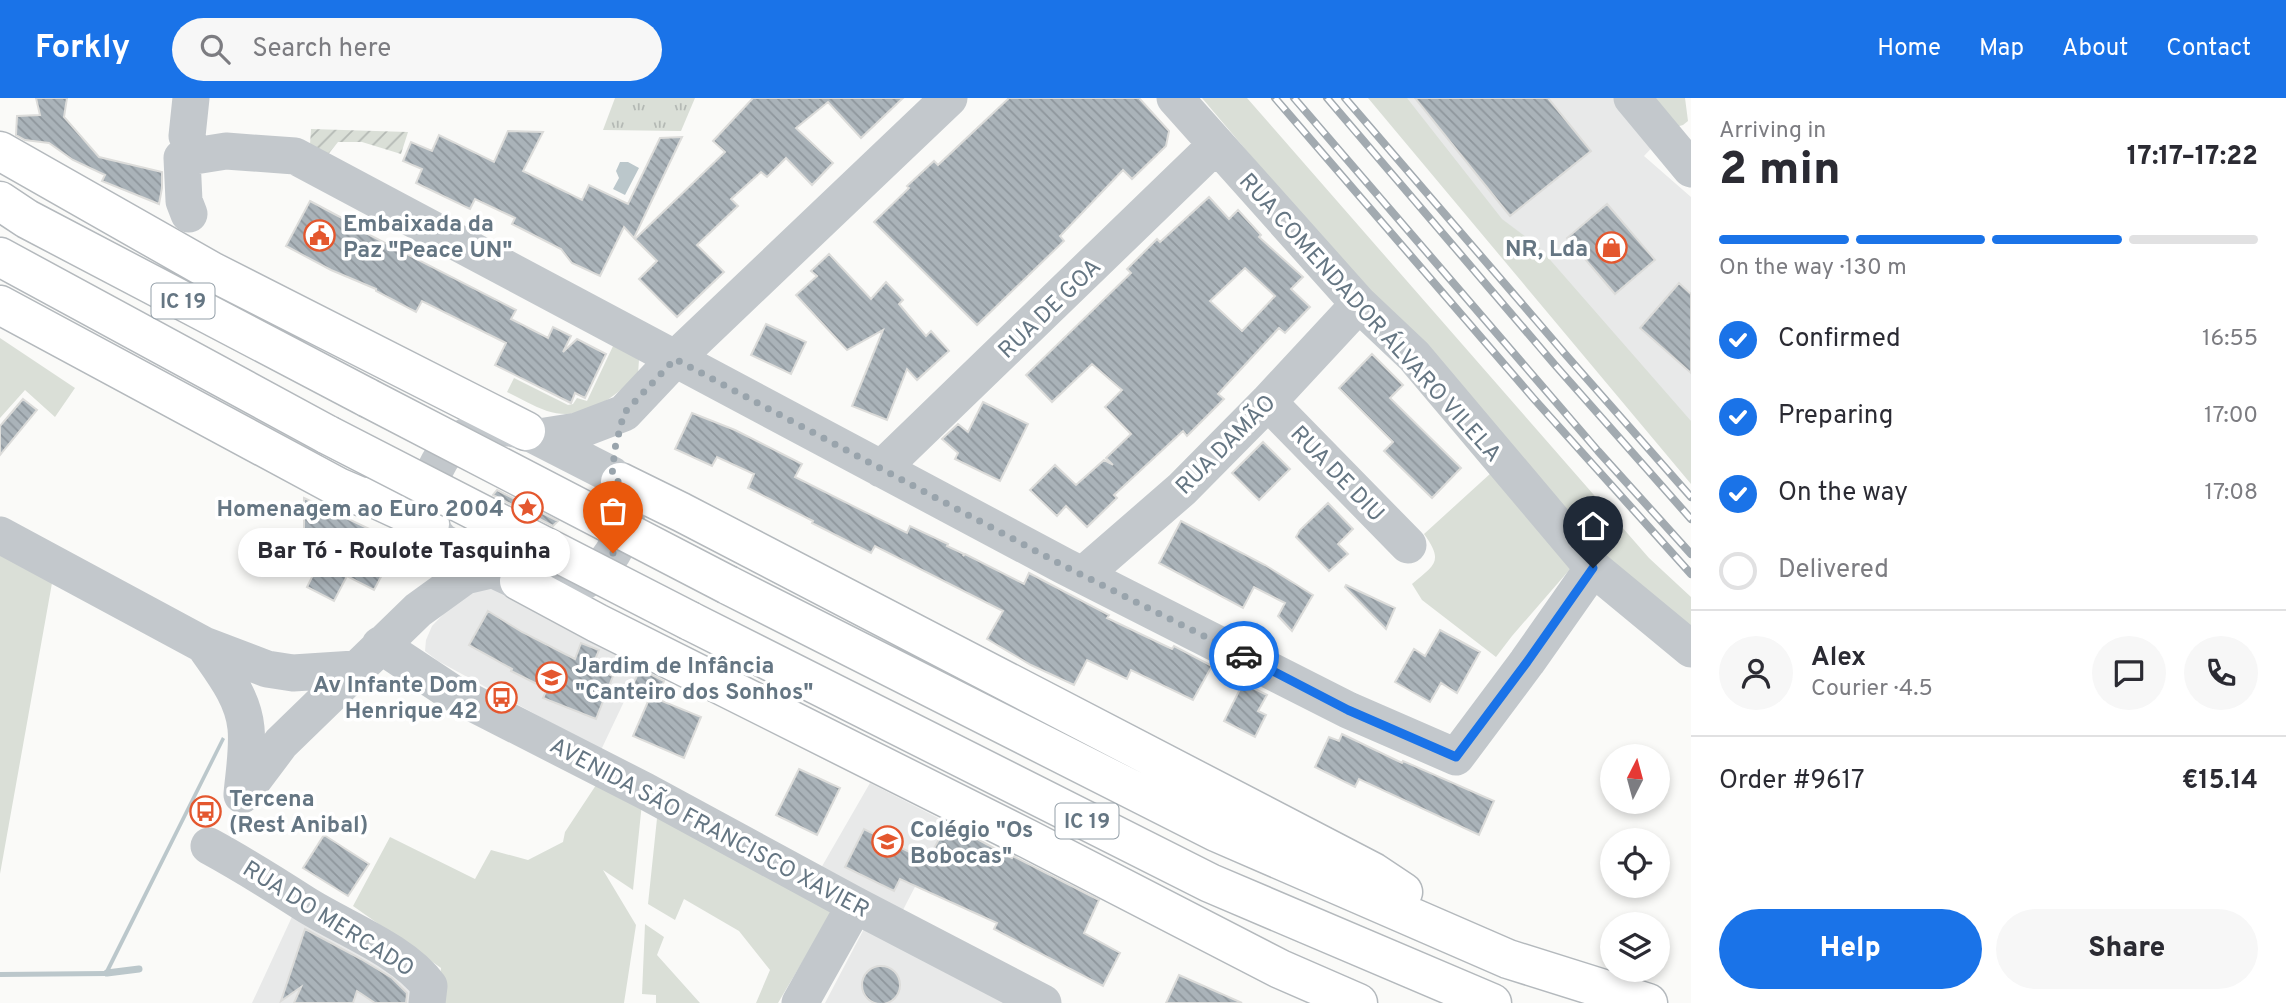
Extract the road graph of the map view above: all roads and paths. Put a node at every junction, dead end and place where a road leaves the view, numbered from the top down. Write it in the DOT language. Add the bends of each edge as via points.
graph roads {
  1 [pos="191,98"];
  2 [pos="949,98"];
  3 [pos="1175,98"];
  4 [pos="1632,98"];
  5 [pos="187,136"];
  6 [pos="1216,145"];
  7 [pos="0,151"];
  8 [pos="1691,169"];
  9 [pos="0,201"];
  10 [pos="189,214"];
  11 [pos="0,257"];
  12 [pos="1359,304"];
  13 [pos="0,305"];
  14 [pos="675,359"];
  15 [pos="1268,402"];
  16 [pos="624,413"];
  17 [pos="532,434"];
  18 [pos="881,469"];
  19 [pos="616,478"];
  20 [pos="431,528"];
  21 [pos="0,535"];
  22 [pos="1408,545"];
  23 [pos="1593,568"];
  24 [pos="507,575"];
  25 [pos="1083,575"];
  26 [pos="418,610"];
  27 [pos="204,645"];
  28 [pos="1691,649"];
  29 [pos="368,657"];
  30 [pos="267,669"];
  31 [pos="235,693"];
  32 [pos="299,725"];
  33 [pos="209,846"];
  34 [pos="855,905"];
  35 [pos="1508,959"];
  36 [pos="427,1003"];
  37 [pos="800,1003"];
  38 [pos="1043,1003"];
  39 [pos="1359,1003"];
  40 [pos="1492,1003"];
  41 [pos="1648,1003"];
  1 -- 5 [label="street"];
  2 -- 14 [label="street"];
  3 -- 6 [label="street, RUA COMENDADOR ÁLVARO VILELA"];
  4 -- 8 [label="street"];
  6 -- 12 [label="street, RUA COMENDADOR ÁLVARO VILELA"];
  6 -- 18 [label="street, RUA DE GOA"];
  7 -- 17 [label="highway" via="213,272"];
  9 -- 35 [label="highway, IC 19, bridge" via="728,585 1216,832"];
  10 -- 14 [label="street" via="182,158 226,151 296,156"];
  11 -- 40 [label="highway, IC 19, bridge" via="328,435 1210,883"];
  12 -- 15 [label="street, RUA DAMÃO"];
  12 -- 23 [label="street, RUA COMENDADOR ÁLVARO VILELA" via="1414,356"];
  13 -- 20 [label="highway" via="338,487 376,499"];
  14 -- 16 [label="street"];
  14 -- 18 [label="street"];
  15 -- 22 [label="street, RUA DE DIU"];
  15 -- 25 [label="street, RUA DAMÃO" via="1182,489"];
  16 -- 17 [label="street" via="577,431"];
  16 -- 19 [label="street" via="615,448"];
  17 -- 19 [label="street"];
  17 -- 20 [label="street" via="490,428 456,442 436,466 430,485"];
  18 -- 25 [label="street"];
  19 -- 24 [label="street" via="627,512 622,534 602,567 575,586 560,589 538,587"];
  19 -- 35 [label="highway" via="1373,872"];
  20 -- 24 [label="street" via="441,541"];
  20 -- 26 [label="street" via="436,558"];
  21 -- 27 [label="street"];
  23 -- 25 [label="street" via="1456,757 1348,710"];
  23 -- 28 [label="street, RUA COMENDADOR ÁLVARO VILELA"];
  24 -- 26 [label="street" via="465,576"];
  24 -- 39 [label="highway" via="1280,970"];
  26 -- 29 [label="street"];
  27 -- 30 [label="street"];
  27 -- 31 [label="street"];
  29 -- 30 [label="street" via="293,673"];
  29 -- 32 [label="street"];
  29 -- 34 [label="street, AVENIDA SÃO FRANCISCO XAVIER" via="452,692"];
  30 -- 32 [label="street"];
  31 -- 32 [label="street" via="271,716"];
  31 -- 32 [label="street" via="246,727 242,795 265,761"];
  33 -- 36 [label="street, RUA DO MERCADO" via="420,973 429,986"];
  34 -- 37 [label="street"];
  34 -- 38 [label="street, AVENIDA SÃO FRANCISCO XAVIER"];
  35 -- 41 [label="highway, IC 19"];
}
